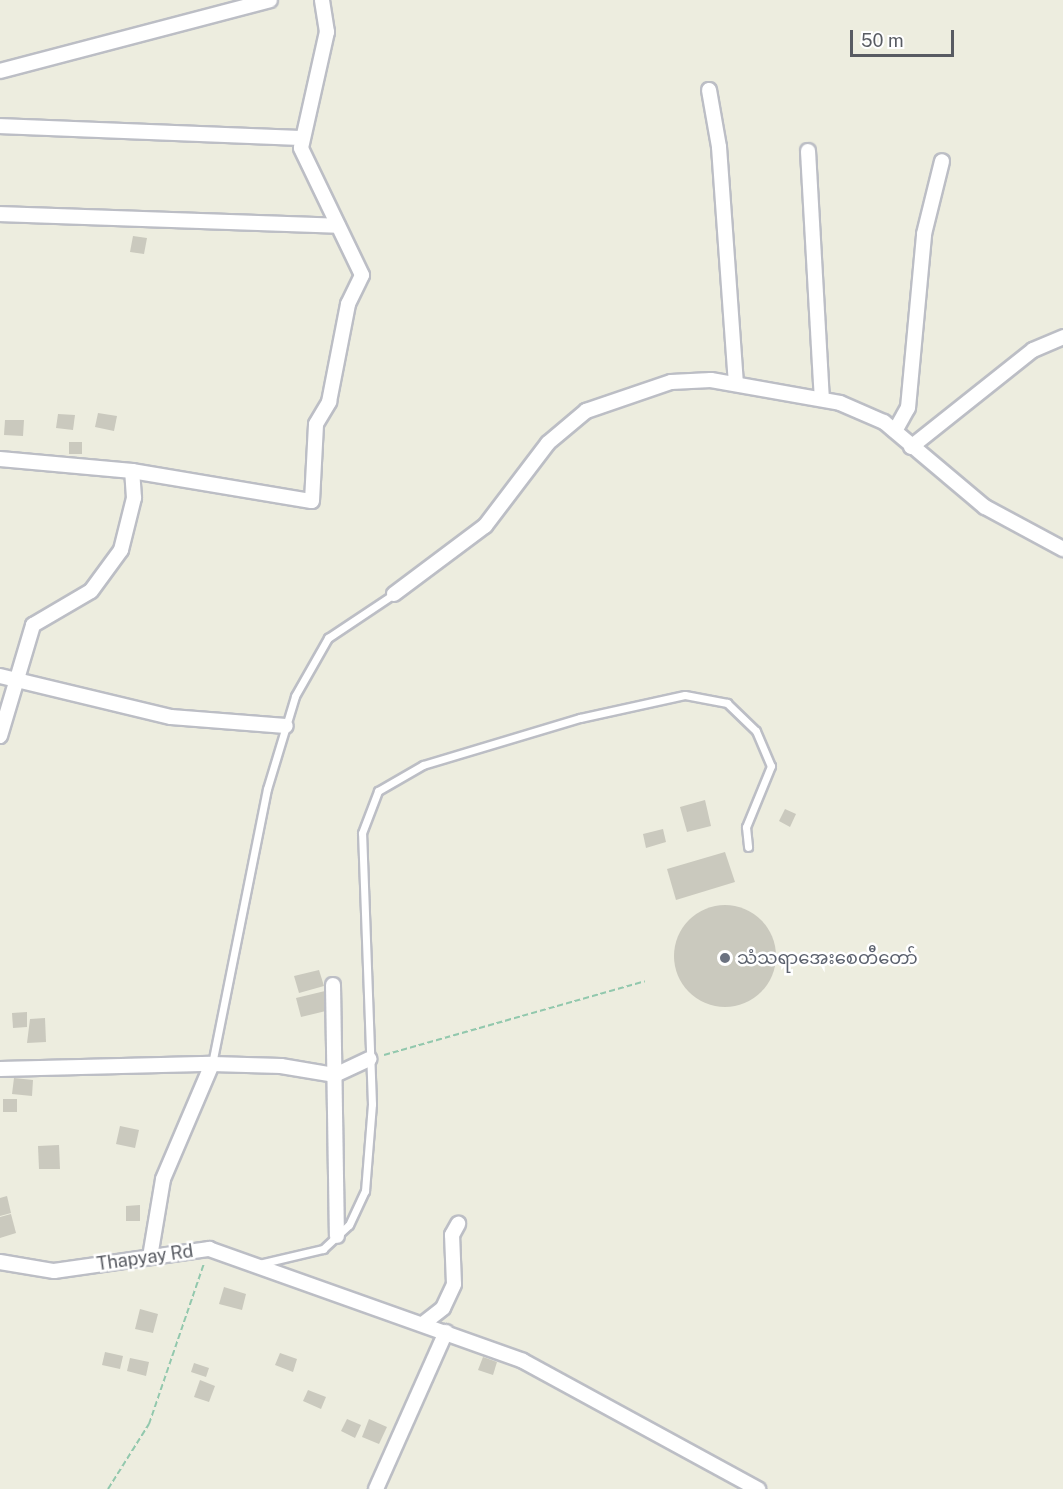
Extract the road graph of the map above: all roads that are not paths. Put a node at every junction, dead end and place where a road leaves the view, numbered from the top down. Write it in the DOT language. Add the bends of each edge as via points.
graph roads {
  1 [pos="270,0"];
  2 [pos="322,0"];
  3 [pos="0,71"];
  4 [pos="709,90"];
  5 [pos="0,126"];
  6 [pos="300,138"];
  7 [pos="808,151"];
  8 [pos="942,161"];
  9 [pos="0,214"];
  10 [pos="338,226"];
  11 [pos="1063,337"];
  12 [pos="736,383"];
  13 [pos="822,399"];
  14 [pos="895,431"];
  15 [pos="911,447"];
  16 [pos="0,459"];
  17 [pos="132,471"];
  18 [pos="1063,549"];
  19 [pos="394,594"];
  20 [pos="0,676"];
  21 [pos="16,681"];
  22 [pos="286,726"];
  23 [pos="0,736"];
  24 [pos="748,847"];
  25 [pos="333,985"];
  26 [pos="370,1059"];
  27 [pos="212,1064"];
  28 [pos="0,1069"];
  29 [pos="335,1075"];
  30 [pos="458,1224"];
  31 [pos="337,1236"];
  32 [pos="150,1257"];
  33 [pos="0,1262"];
  34 [pos="257,1265"];
  35 [pos="423,1323"];
  36 [pos="446,1332"];
  37 [pos="376,1489"];
  38 [pos="758,1489"];
  1 -- 3 [label="street" via="190,17"];
  2 -- 6 [label="street" via="327,32"];
  4 -- 12 [label="street" via="719,147"];
  5 -- 6 [label="street"];
  6 -- 10 [label="street" via="313,182"];
  7 -- 13 [label="street"];
  8 -- 14 [label="street" via="924,234 908,408"];
  9 -- 10 [label="street"];
  10 -- 17 [label="street" via="362,275 348,304 328,402 316,424 312,501"];
  11 -- 15 [label="street" via="1033,350"];
  12 -- 13 [label="street"];
  12 -- 19 [label="street" via="671,382 586,411 548,443 485,526"];
  13 -- 14 [label="street" via="884,422"];
  14 -- 15 [label="street"];
  15 -- 18 [label="street" via="985,507"];
  16 -- 17 [label="street"];
  17 -- 21 [label="street" via="134,498 121,550 91,591 33,625"];
  19 -- 22 [label="lane" via="328,638 295,696"];
  20 -- 21 [label="street"];
  21 -- 22 [label="street" via="171,717"];
  21 -- 23 [label="street"];
  22 -- 27 [label="lane" via="267,789"];
  24 -- 26 [label="lane" via="746,826 771,766 756,730 727,703 685,695 580,718 423,765 378,791 362,833"];
  25 -- 29 [label="street"];
  26 -- 29 [label="street"];
  26 -- 31 [label="lane" via="365,1191"];
  27 -- 28 [label="street"];
  27 -- 29 [label="street" via="281,1066"];
  27 -- 32 [label="street" via="164,1179"];
  29 -- 31 [label="street"];
  30 -- 35 [label="street" via="452,1235 454,1284 443,1308"];
  31 -- 34 [label="lane" via="324,1249"];
  32 -- 33 [label="street, Thapyay Rd" via="54,1271"];
  32 -- 34 [label="street, Thapyay Rd" via="209,1249"];
  34 -- 35 [label="street, Thapyay Rd"];
  35 -- 36 [label="street, Thapyay Rd"];
  36 -- 37 [label="street"];
  36 -- 38 [label="street, Thapyay Rd" via="523,1361"];
}
